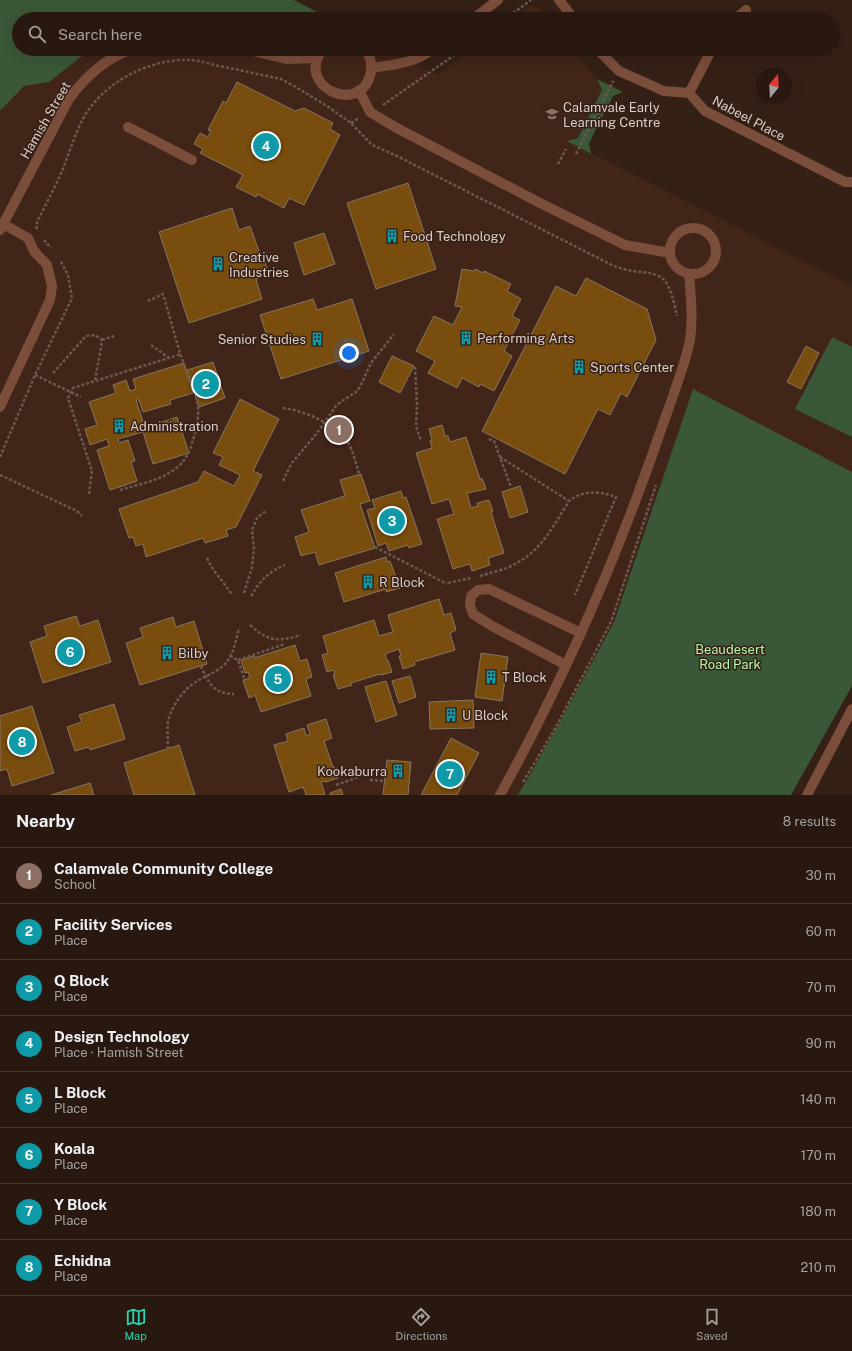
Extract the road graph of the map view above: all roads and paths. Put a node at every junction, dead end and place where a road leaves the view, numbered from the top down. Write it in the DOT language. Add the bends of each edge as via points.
graph roads {
  1 [pos="498,0"];
  2 [pos="531,0"];
  3 [pos="559,0"];
  4 [pos="746,10"];
  5 [pos="482,12"];
  6 [pos="515,12"];
  7 [pos="568,12"];
  8 [pos="744,12"];
  9 [pos="118,56"];
  10 [pos="274,56"];
  11 [pos="303,56"];
  12 [pos="319,56"];
  13 [pos="368,56"];
  14 [pos="422,56"];
  15 [pos="452,56"];
  16 [pos="604,56"];
  17 [pos="708,56"];
  18 [pos="371,68"];
  19 [pos="613,82"];
  20 [pos="359,90"];
  21 [pos="689,93"];
  22 [pos="382,105"];
  23 [pos="360,118"];
  24 [pos="351,123"];
  25 [pos="128,127"];
  26 [pos="566,149"];
  27 [pos="576,154"];
  28 [pos="192,160"];
  29 [pos="558,164"];
  30 [pos="852,182"];
  31 [pos="2,227"];
  32 [pos="38,232"];
  33 [pos="41,236"];
  34 [pos="54,252"];
  35 [pos="670,253"];
  36 [pos="59,257"];
  37 [pos="689,274"];
  38 [pos="148,301"];
  39 [pos="678,319"];
  40 [pos="394,334"];
  41 [pos="114,336"];
  42 [pos="102,340"];
  43 [pos="151,345"];
  44 [pos="180,354"];
  45 [pos="169,358"];
  46 [pos="415,367"];
  47 [pos="53,373"];
  48 [pos="35,375"];
  49 [pos="95,380"];
  50 [pos="71,393"];
  51 [pos="80,397"];
  52 [pos="0,407"];
  53 [pos="283,408"];
  54 [pos="325,422"];
  55 [pos="489,439"];
  56 [pos="421,440"];
  57 [pos="0,457"];
  58 [pos="500,458"];
  59 [pos="360,474"];
  60 [pos="0,475"];
  61 [pos="283,481"];
  62 [pos="511,487"];
  63 [pos="120,490"];
  64 [pos="90,494"];
  65 [pos="569,501"];
  66 [pos="266,511"];
  67 [pos="82,516"];
  68 [pos="375,547"];
  69 [pos="207,558"];
  70 [pos="285,565"];
  71 [pos="480,576"];
  72 [pos="472,578"];
  73 [pos="244,593"];
  74 [pos="232,595"];
  75 [pos="575,595"];
  76 [pos="251,596"];
  77 [pos="250,626"];
  78 [pos="239,628"];
  79 [pos="581,633"];
  80 [pos="300,634"];
  81 [pos="285,644"];
  82 [pos="230,656"];
  83 [pos="238,660"];
  84 [pos="566,664"];
  85 [pos="201,666"];
  86 [pos="206,676"];
  87 [pos="244,678"];
  88 [pos="234,694"];
  89 [pos="852,709"];
  90 [pos="168,749"];
  91 [pos="359,777"];
  92 [pos="370,780"];
  93 [pos="385,781"];
  94 [pos="336,785"];
  95 [pos="500,795"];
  96 [pos="807,795"];
  1 -- 5 [label="street"];
  2 -- 6 [label="path"];
  3 -- 7 [label="street"];
  4 -- 8 [label="street"];
  9 -- 31 [label="street, Hamish Street" via="94,71 69,99"];
  10 -- 11 [label="street" via="286,59"];
  12 -- 20 [label="street" via="317,75 326,89 342,95"];
  13 -- 18 [label="street"];
  14 -- 18 [label="street" via="407,62"];
  15 -- 22 [label="path"];
  16 -- 21 [label="street" via="619,71 664,91"];
  17 -- 21 [label="street"];
  18 -- 20 [label="street" via="370,77"];
  19 -- 27 [label="path"];
  20 -- 35 [label="street" via="370,112 395,128 625,245"];
  21 -- 30 [label="street, Nabeel Place" via="705,111 845,182"];
  23 -- 24 [label="path"];
  24 -- 32 [label="path" via="282,79 192,60 154,64 113,85 97,99 87,113 60,177 38,220"];
  24 -- 39 [label="path" via="372,145 612,265 624,270 648,272 663,279 668,286"];
  25 -- 28 [label="street"];
  26 -- 29 [label="path"];
  31 -- 52 [label="street, Hamish Street" via="28,238 34,251 47,265 52,286 50,300"];
  33 -- 34 [label="path"];
  35 -- 37 [label="street" via="675,266"];
  35 -- 37 [label="street" via="673,238 686,229 698,229 708,234 716,248 713,263 702,273"];
  36 -- 48 [label="path" via="68,275 72,298"];
  37 -- 79 [label="street" via="692,306 690,339 682,371 635,505"];
  38 -- 44 [label="path" via="163,294"];
  40 -- 54 [label="path" via="371,364 360,387 336,406"];
  41 -- 42 [label="path"];
  42 -- 47 [label="path" via="95,335 86,336"];
  42 -- 49 [label="path"];
  43 -- 45 [label="path"];
  44 -- 45 [label="path"];
  44 -- 63 [label="path" via="195,394 198,410 189,453 179,466 166,475"];
  45 -- 49 [label="path"];
  46 -- 56 [label="path" via="416,426"];
  48 -- 50 [label="path"];
  48 -- 57 [label="path"];
  49 -- 50 [label="path" via="73,388"];
  50 -- 51 [label="path"];
  50 -- 64 [label="path" via="68,398 92,471"];
  53 -- 54 [label="path"];
  54 -- 59 [label="path" via="346,440"];
  54 -- 61 [label="path" via="291,464"];
  55 -- 58 [label="path" via="494,441"];
  58 -- 62 [label="path"];
  58 -- 65 [label="path"];
  60 -- 67 [label="path" via="77,511"];
  65 -- 71 [label="path" via="550,532 529,555 514,566"];
  65 -- 75 [label="path" via="588,493 603,492 616,497"];
  66 -- 73 [label="path" via="257,518 252,530 252,566"];
  68 -- 72 [label="path" via="448,583"];
  69 -- 74 [label="path"];
  70 -- 76 [label="path" via="268,574"];
  77 -- 80 [label="path" via="271,639 280,640"];
  78 -- 82 [label="path"];
  79 -- 84 [label="street"];
  79 -- 84 [label="street" via="489,589 478,590 472,596 470,610 477,617"];
  81 -- 83 [label="path"];
  82 -- 83 [label="path"];
  82 -- 86 [label="path" via="220,669"];
  83 -- 87 [label="path"];
  84 -- 95 [label="street" via="527,747"];
  85 -- 86 [label="path"];
  86 -- 88 [label="path" via="216,690"];
  86 -- 90 [label="path" via="190,686 174,705 168,721"];
  89 -- 96 [label="street"];
  91 -- 94 [label="path"];
  92 -- 93 [label="path"];
}
